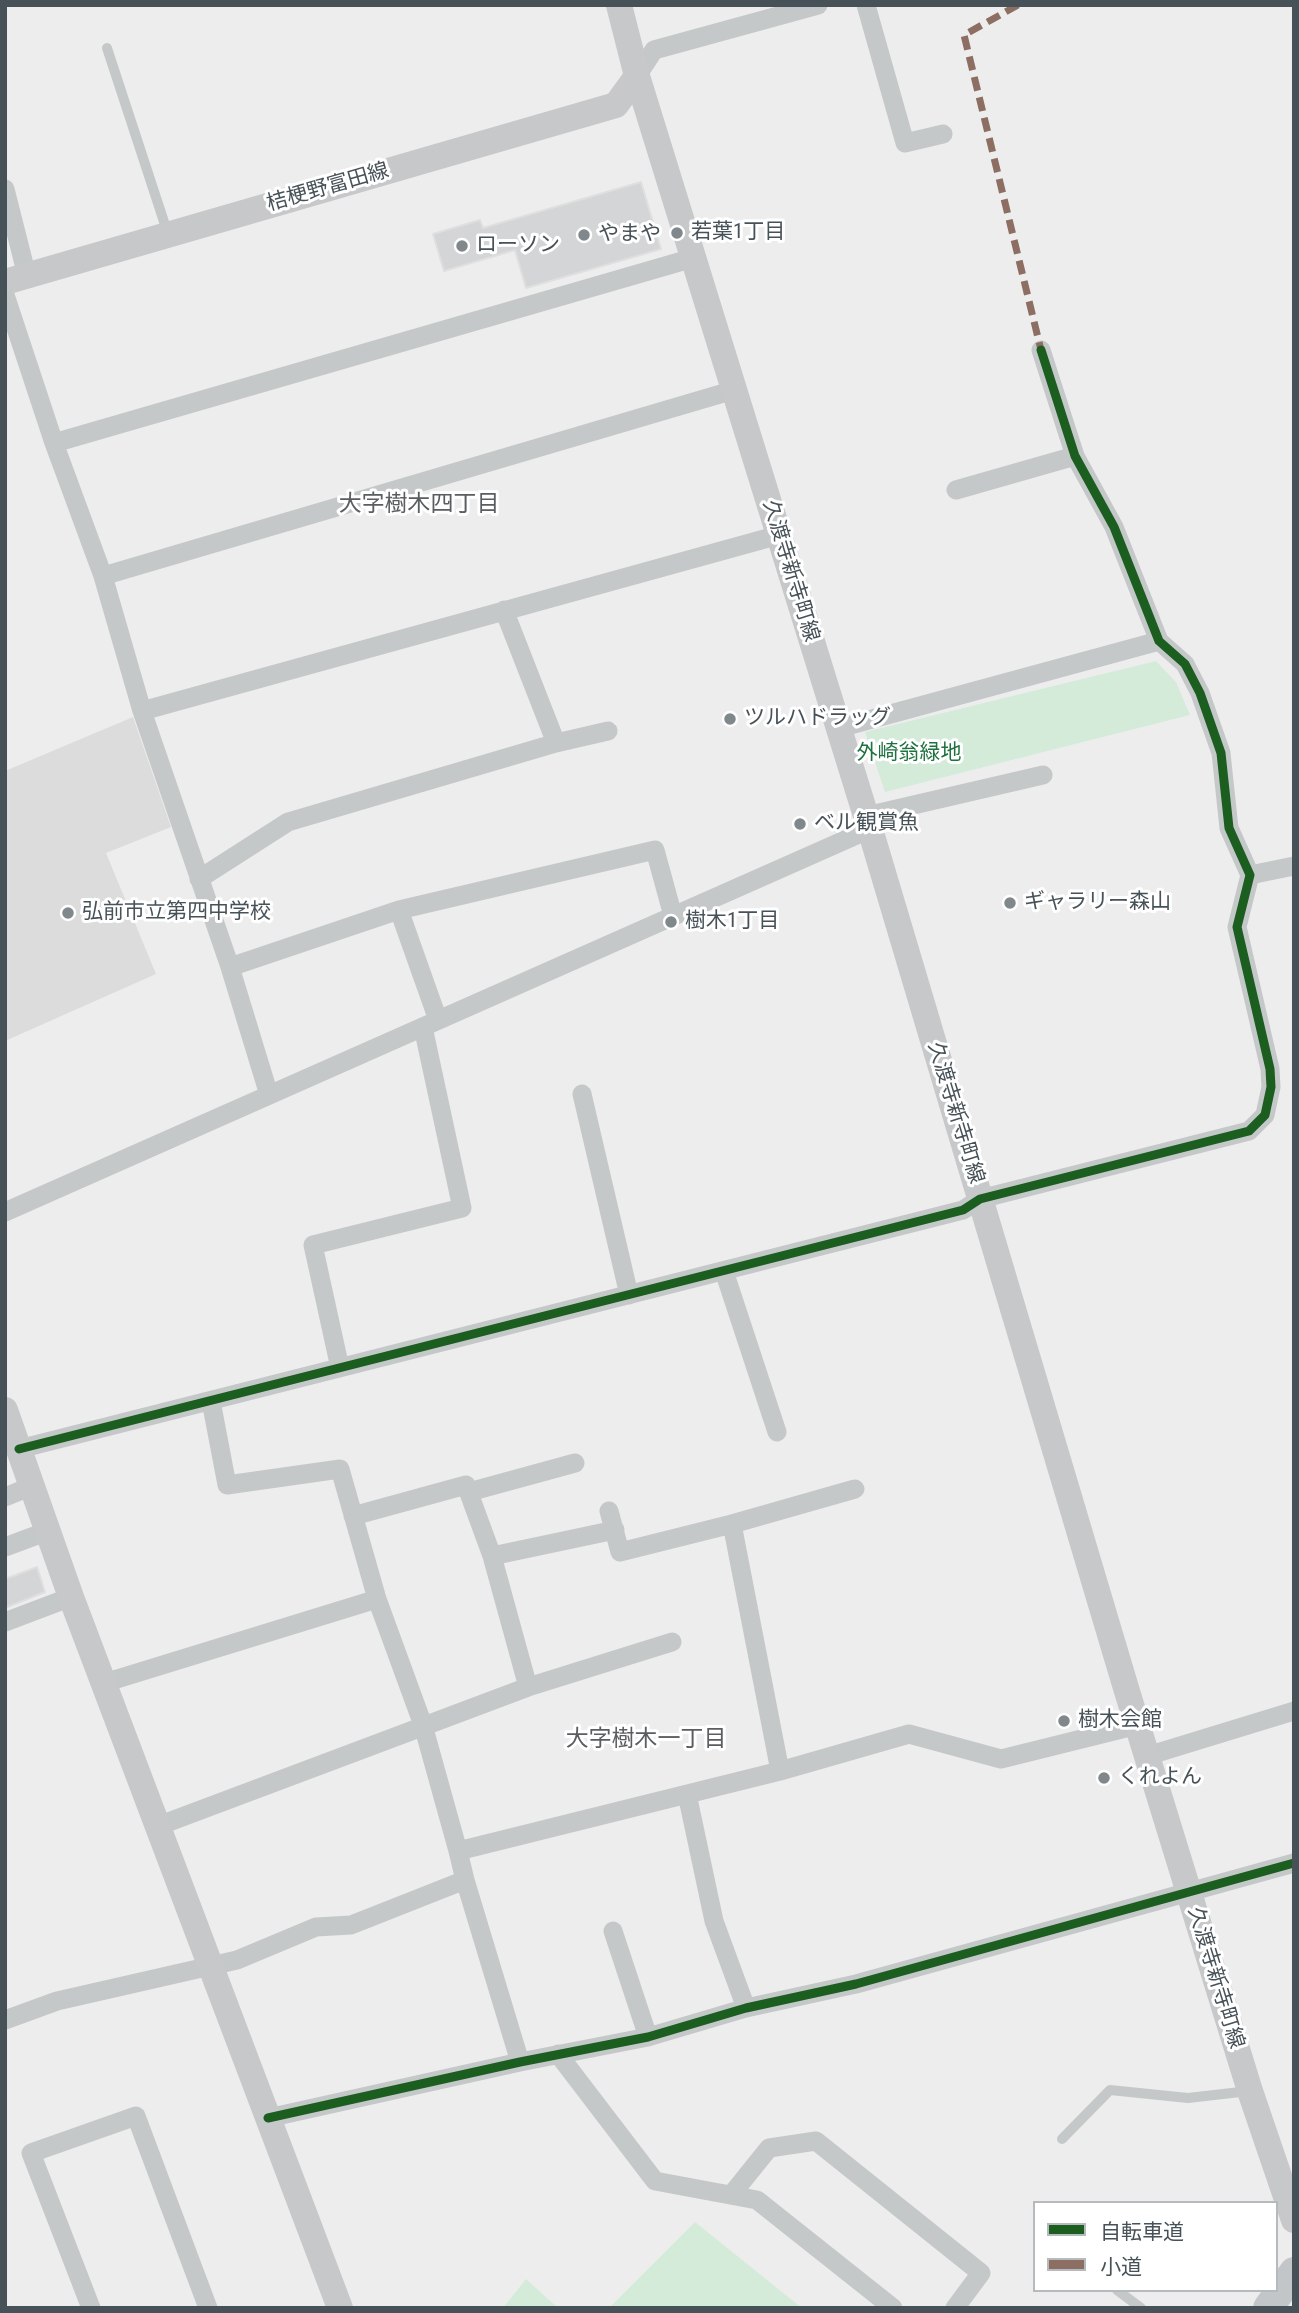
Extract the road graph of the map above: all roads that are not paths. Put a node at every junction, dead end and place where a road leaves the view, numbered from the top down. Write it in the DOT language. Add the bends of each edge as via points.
graph roads {
  1 [pos="620,5"];
  2 [pos="818,5"];
  3 [pos="866,5"];
  4 [pos="107,48"];
  5 [pos="637,76"];
  6 [pos="943,134"];
  7 [pos="5,189"];
  8 [pos="168,235"];
  9 [pos="693,258"];
  10 [pos="16,279"];
  11 [pos="5,295"];
  12 [pos="1041,350"];
  13 [pos="734,390"];
  14 [pos="54,443"];
  15 [pos="1075,456"];
  16 [pos="956,490"];
  17 [pos="779,535"];
  18 [pos="103,576"];
  19 [pos="504,610"];
  20 [pos="1159,641"];
  21 [pos="142,711"];
  22 [pos="839,728"];
  23 [pos="608,731"];
  24 [pos="556,743"];
  25 [pos="1043,775"];
  26 [pos="868,823"];
  27 [pos="1294,866"];
  28 [pos="1251,875"];
  29 [pos="199,878"];
  30 [pos="399,910"];
  31 [pos="673,916"];
  32 [pos="230,967"];
  33 [pos="430,1023"];
  34 [pos="582,1094"];
  35 [pos="269,1095"];
  36 [pos="980,1199"];
  37 [pos="5,1212"];
  38 [pos="724,1271"];
  39 [pos="629,1295"];
  40 [pos="340,1368"];
  41 [pos="211,1401"];
  42 [pos="5,1411"];
  43 [pos="777,1432"];
  44 [pos="19,1449"];
  45 [pos="575,1462"];
  46 [pos="32,1486"];
  47 [pos="855,1489"];
  48 [pos="469,1492"];
  49 [pos="5,1497"];
  50 [pos="353,1516"];
  51 [pos="732,1524"];
  52 [pos="48,1531"];
  53 [pos="5,1547"];
  54 [pos="492,1556"];
  55 [pos="71,1597"];
  56 [pos="377,1599"];
  57 [pos="5,1622"];
  58 [pos="672,1642"];
  59 [pos="104,1683"];
  60 [pos="528,1687"];
  61 [pos="1294,1711"];
  62 [pos="1138,1724"];
  63 [pos="423,1725"];
  64 [pos="1147,1756"];
  65 [pos="780,1771"];
  66 [pos="687,1794"];
  67 [pos="158,1826"];
  68 [pos="458,1851"];
  69 [pos="1294,1863"];
  70 [pos="465,1880"];
  71 [pos="1188,1894"];
  72 [pos="613,1931"];
  73 [pos="211,1966"];
  74 [pos="746,2008"];
  75 [pos="7,2014"];
  76 [pos="648,2037"];
  77 [pos="558,2054"];
  78 [pos="520,2062"];
  79 [pos="1250,2091"];
  80 [pos="268,2118"];
  81 [pos="1062,2139"];
  82 [pos="732,2194"];
  83 [pos="1294,2220"];
  84 [pos="1294,2272"];
  85 [pos="1120,2292"];
  86 [pos="91,2308"];
  87 [pos="208,2308"];
  88 [pos="340,2308"];
  89 [pos="893,2308"];
  90 [pos="955,2308"];
  91 [pos="1141,2308"];
  92 [pos="1268,2308"];
  1 -- 5 [label="main road, 久渡寺新寺町線"];
  2 -- 5 [label="street" via="654,50"];
  3 -- 6 [label="street" via="905,143"];
  4 -- 8 [label="lane"];
  5 -- 8 [label="main road, 桔梗野富田線" via="616,105"];
  5 -- 9 [label="main road, 久渡寺新寺町線"];
  7 -- 10 [label="street"];
  8 -- 10 [label="main road, 桔梗野富田線"];
  9 -- 13 [label="main road, 久渡寺新寺町線"];
  9 -- 14 [label="street"];
  11 -- 14 [label="street"];
  12 -- 15 [label="street"];
  13 -- 17 [label="main road, 久渡寺新寺町線"];
  13 -- 18 [label="street"];
  14 -- 18 [label="street"];
  15 -- 16 [label="street"];
  15 -- 20 [label="street" via="1114,527"];
  17 -- 19 [label="street"];
  17 -- 22 [label="main road, 久渡寺新寺町線"];
  18 -- 21 [label="street"];
  19 -- 21 [label="street"];
  19 -- 24 [label="street"];
  20 -- 22 [label="street"];
  20 -- 28 [label="street" via="1185,664 1200,693 1221,753 1229,828"];
  21 -- 29 [label="street"];
  22 -- 26 [label="main road, 久渡寺新寺町線"];
  23 -- 24 [label="street"];
  24 -- 29 [label="street" via="288,822"];
  25 -- 26 [label="street"];
  26 -- 31 [label="street"];
  26 -- 36 [label="main road, 久渡寺新寺町線"];
  27 -- 28 [label="street"];
  28 -- 36 [label="street" via="1237,927 1270,1069 1265,1115 1250,1131"];
  29 -- 32 [label="street"];
  30 -- 31 [label="street" via="655,850"];
  30 -- 32 [label="street"];
  30 -- 33 [label="street"];
  31 -- 33 [label="street"];
  32 -- 35 [label="street"];
  33 -- 35 [label="street"];
  33 -- 40 [label="street" via="462,1208 313,1245"];
  34 -- 39 [label="street"];
  35 -- 37 [label="street"];
  36 -- 38 [label="street" via="963,1210"];
  36 -- 62 [label="main road, 久渡寺新寺町線"];
  38 -- 39 [label="street"];
  38 -- 43 [label="street"];
  39 -- 40 [label="street"];
  40 -- 41 [label="street"];
  41 -- 44 [label="street"];
  41 -- 50 [label="street" via="227,1485 340,1469"];
  42 -- 44 [label="main road"];
  44 -- 46 [label="main road"];
  45 -- 48 [label="street"];
  46 -- 49 [label="street"];
  46 -- 52 [label="main road"];
  47 -- 51 [label="street"];
  48 -- 50 [label="street" via="466,1485"];
  48 -- 54 [label="street"];
  50 -- 56 [label="street"];
  51 -- 54 [label="street" via="620,1552 612,1521"];
  51 -- 65 [label="street"];
  52 -- 53 [label="street"];
  52 -- 55 [label="main road"];
  54 -- 60 [label="street"];
  55 -- 57 [label="street"];
  55 -- 59 [label="main road"];
  56 -- 59 [label="street"];
  56 -- 63 [label="street"];
  58 -- 60 [label="street"];
  59 -- 67 [label="main road"];
  60 -- 63 [label="street"];
  61 -- 64 [label="street"];
  62 -- 64 [label="main road, 久渡寺新寺町線"];
  62 -- 65 [label="street" via="1001,1759 909,1734"];
  63 -- 67 [label="street"];
  63 -- 68 [label="street"];
  64 -- 71 [label="main road, 久渡寺新寺町線"];
  65 -- 66 [label="street"];
  66 -- 68 [label="street"];
  66 -- 74 [label="street" via="714,1921"];
  67 -- 73 [label="main road"];
  68 -- 70 [label="street"];
  69 -- 71 [label="street"];
  70 -- 73 [label="street" via="351,1925 316,1927"];
  70 -- 78 [label="street"];
  71 -- 74 [label="street" via="856,1984"];
  71 -- 79 [label="main road, 久渡寺新寺町線"];
  72 -- 76 [label="street"];
  73 -- 75 [label="street"];
  73 -- 80 [label="main road"];
  74 -- 76 [label="street"];
  76 -- 77 [label="street"];
  77 -- 78 [label="street"];
  77 -- 82 [label="street" via="655,2181"];
  78 -- 80 [label="street"];
  79 -- 81 [label="lane" via="1188,2098 1111,2090"];
  79 -- 83 [label="main road, 久渡寺新寺町線"];
  80 -- 88 [label="main road"];
  82 -- 89 [label="street" via="757,2200"];
  82 -- 90 [label="street" via="769,2148 816,2141 981,2273"];
  84 -- 92 [label="main road"];
  85 -- 91 [label="lane"];
  86 -- 87 [label="street" via="31,2153 136,2116"];
}
